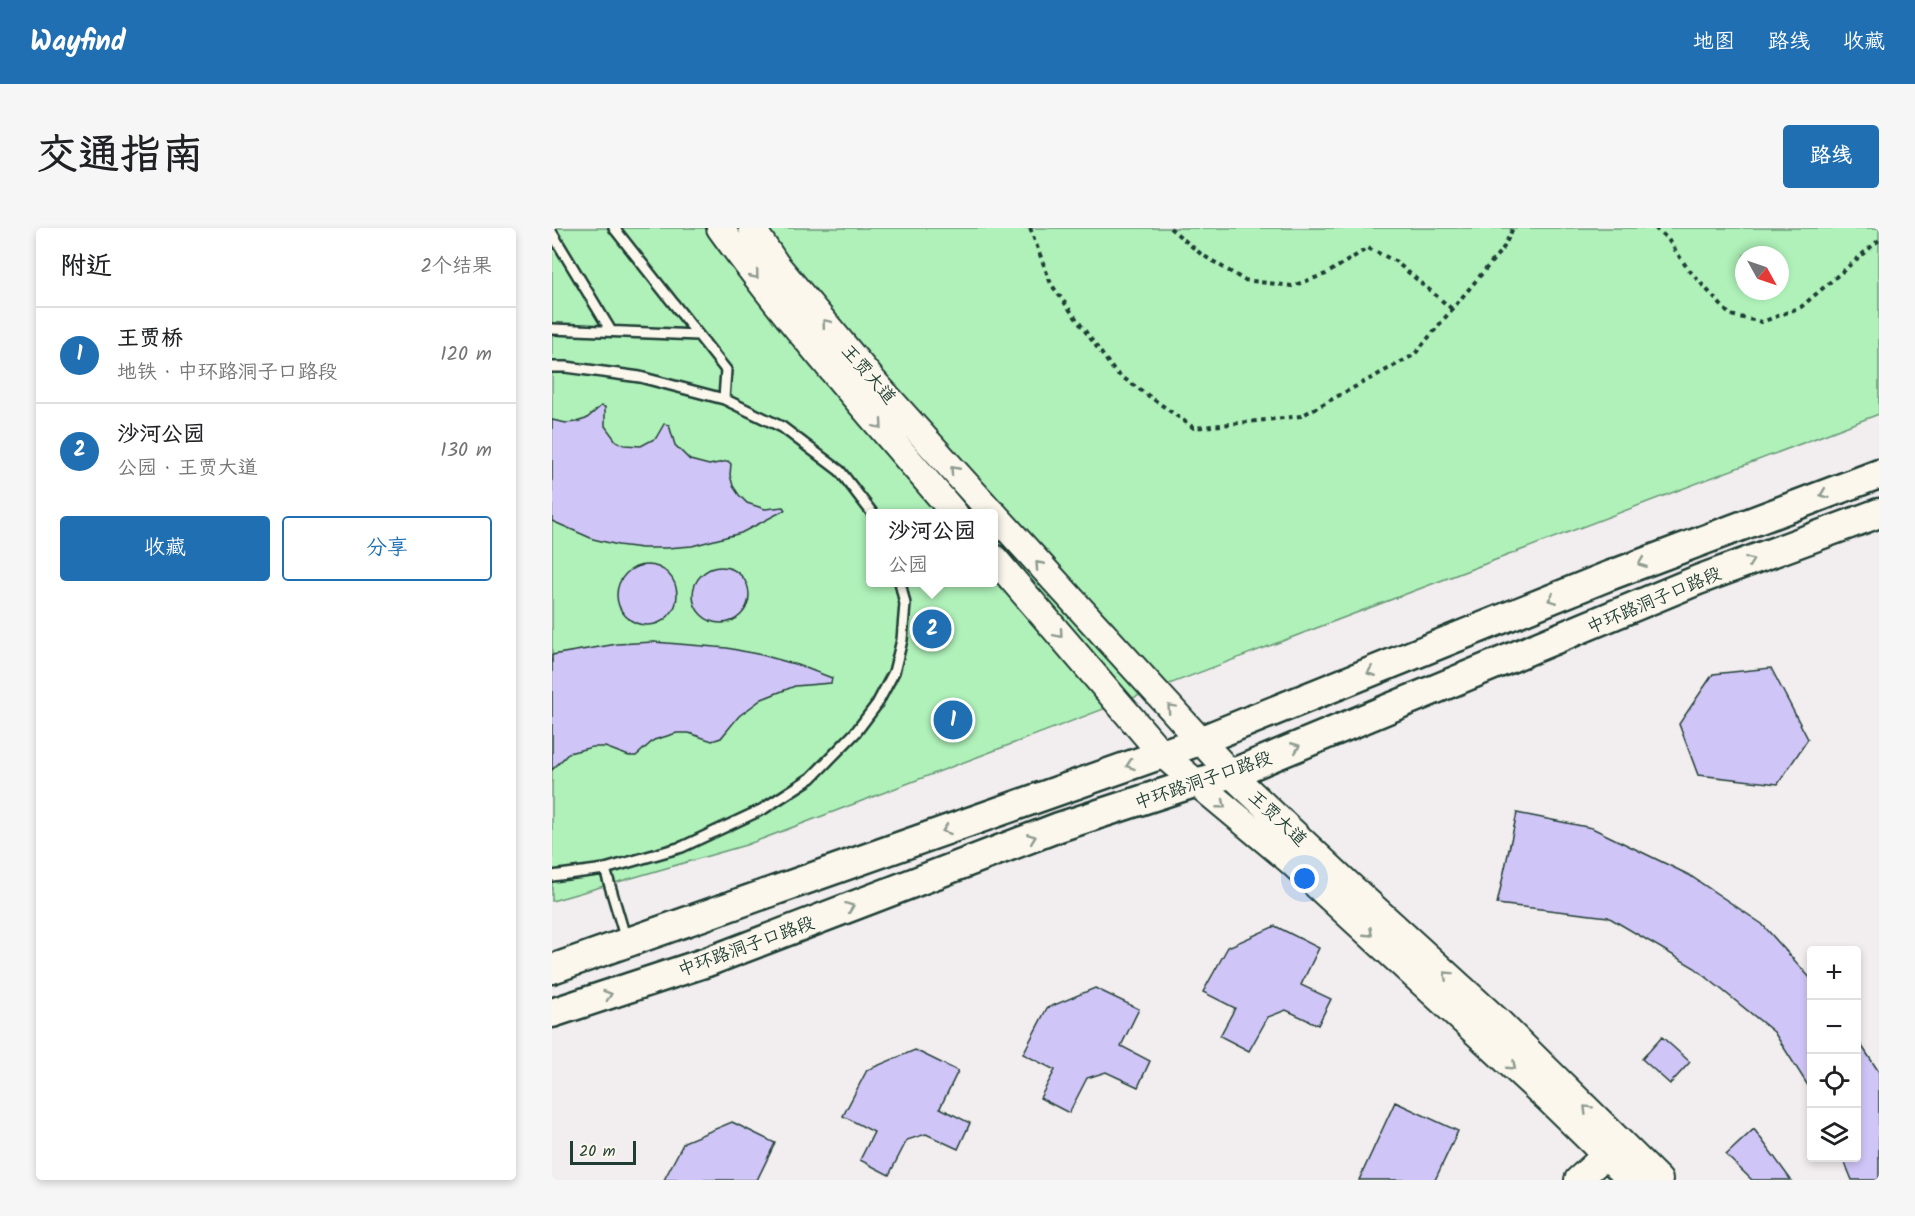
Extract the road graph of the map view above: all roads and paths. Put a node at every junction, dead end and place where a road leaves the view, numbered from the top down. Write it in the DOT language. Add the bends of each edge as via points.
graph roads {
  1 [pos="614,228"];
  2 [pos="720,228"];
  3 [pos="752,228"];
  4 [pos="1030,228"];
  5 [pos="1170,228"];
  6 [pos="1512,228"];
  7 [pos="1655,228"];
  8 [pos="552,233"];
  9 [pos="1879,240"];
  10 [pos="1452,309"];
  11 [pos="552,329"];
  12 [pos="611,331"];
  13 [pos="698,335"];
  14 [pos="552,367"];
  15 [pos="724,399"];
  16 [pos="1879,474"];
  17 [pos="870,509"];
  18 [pos="952,509"];
  19 [pos="989,509"];
  20 [pos="1879,513"];
  21 [pos="998,519"];
  22 [pos="998,564"];
  23 [pos="901,587"];
  24 [pos="1202,740"];
  25 [pos="1162,754"];
  26 [pos="1231,774"];
  27 [pos="1194,783"];
  28 [pos="605,869"];
  29 [pos="552,876"];
  30 [pos="626,943"];
  31 [pos="552,969"];
  32 [pos="552,1013"];
  33 [pos="1613,1149"];
  34 [pos="1629,1174"];
  35 [pos="1578,1180"];
  36 [pos="1659,1180"];
  1 -- 13 [label="lane"];
  2 -- 18 [label="main road, 王贾大道, one-way" via="825,362"];
  19 -- 3 [label="main road, 王贾大道, one-way" via="875,382 775,263"];
  4 -- 10 [label="path" via="1051,284 1115,372 1194,428 1301,416 1414,355"];
  5 -- 10 [label="path" via="1201,254 1244,280 1292,286 1326,274 1368,248 1395,261"];
  6 -- 10 [label="path" via="1504,247"];
  7 -- 9 [label="path" via="1730,315 1762,322 1801,307"];
  8 -- 12 [label="lane"];
  11 -- 12 [label="lane"];
  12 -- 13 [label="lane"];
  13 -- 15 [label="lane" via="726,370"];
  14 -- 15 [label="lane" via="640,376"];
  15 -- 17 [label="lane" via="782,427 840,471"];
  16 -- 24 [label="main road, 中环路洞子口路段, one-way" via="1606,577"];
  26 -- 20 [label="main road, 中环路洞子口路段, one-way" via="1698,580"];
  24 -- 21 [label="main road, 王贾大道, one-way"];
  22 -- 25 [label="main road, 王贾大道, one-way"];
  23 -- 28 [label="lane" via="905,604 902,640 894,672 856,732 811,778 763,809 682,847"];
  24 -- 25 [label="main road, 中环路洞子口路段"];
  24 -- 26 [label="main road, 王贾大道"];
  25 -- 27 [label="main road, 王贾大道"];
  25 -- 30 [label="main road, 中环路洞子口路段, one-way"];
  26 -- 27 [label="main road, 中环路洞子口路段"];
  33 -- 26 [label="main road, 王贾大道, one-way" via="1497,1020"];
  32 -- 27 [label="main road, 中环路洞子口路段, one-way" via="707,962 1059,827"];
  27 -- 33 [label="main road, 王贾大道, one-way" via="1289,860 1549,1100"];
  28 -- 29 [label="lane"];
  28 -- 30 [label="lane"];
  30 -- 31 [label="main road, 中环路洞子口路段"];
  33 -- 34 [label="main road, 王贾大道"];
  33 -- 35 [label="main road"];
  34 -- 36 [label="main road, 王贾大道"];
}
